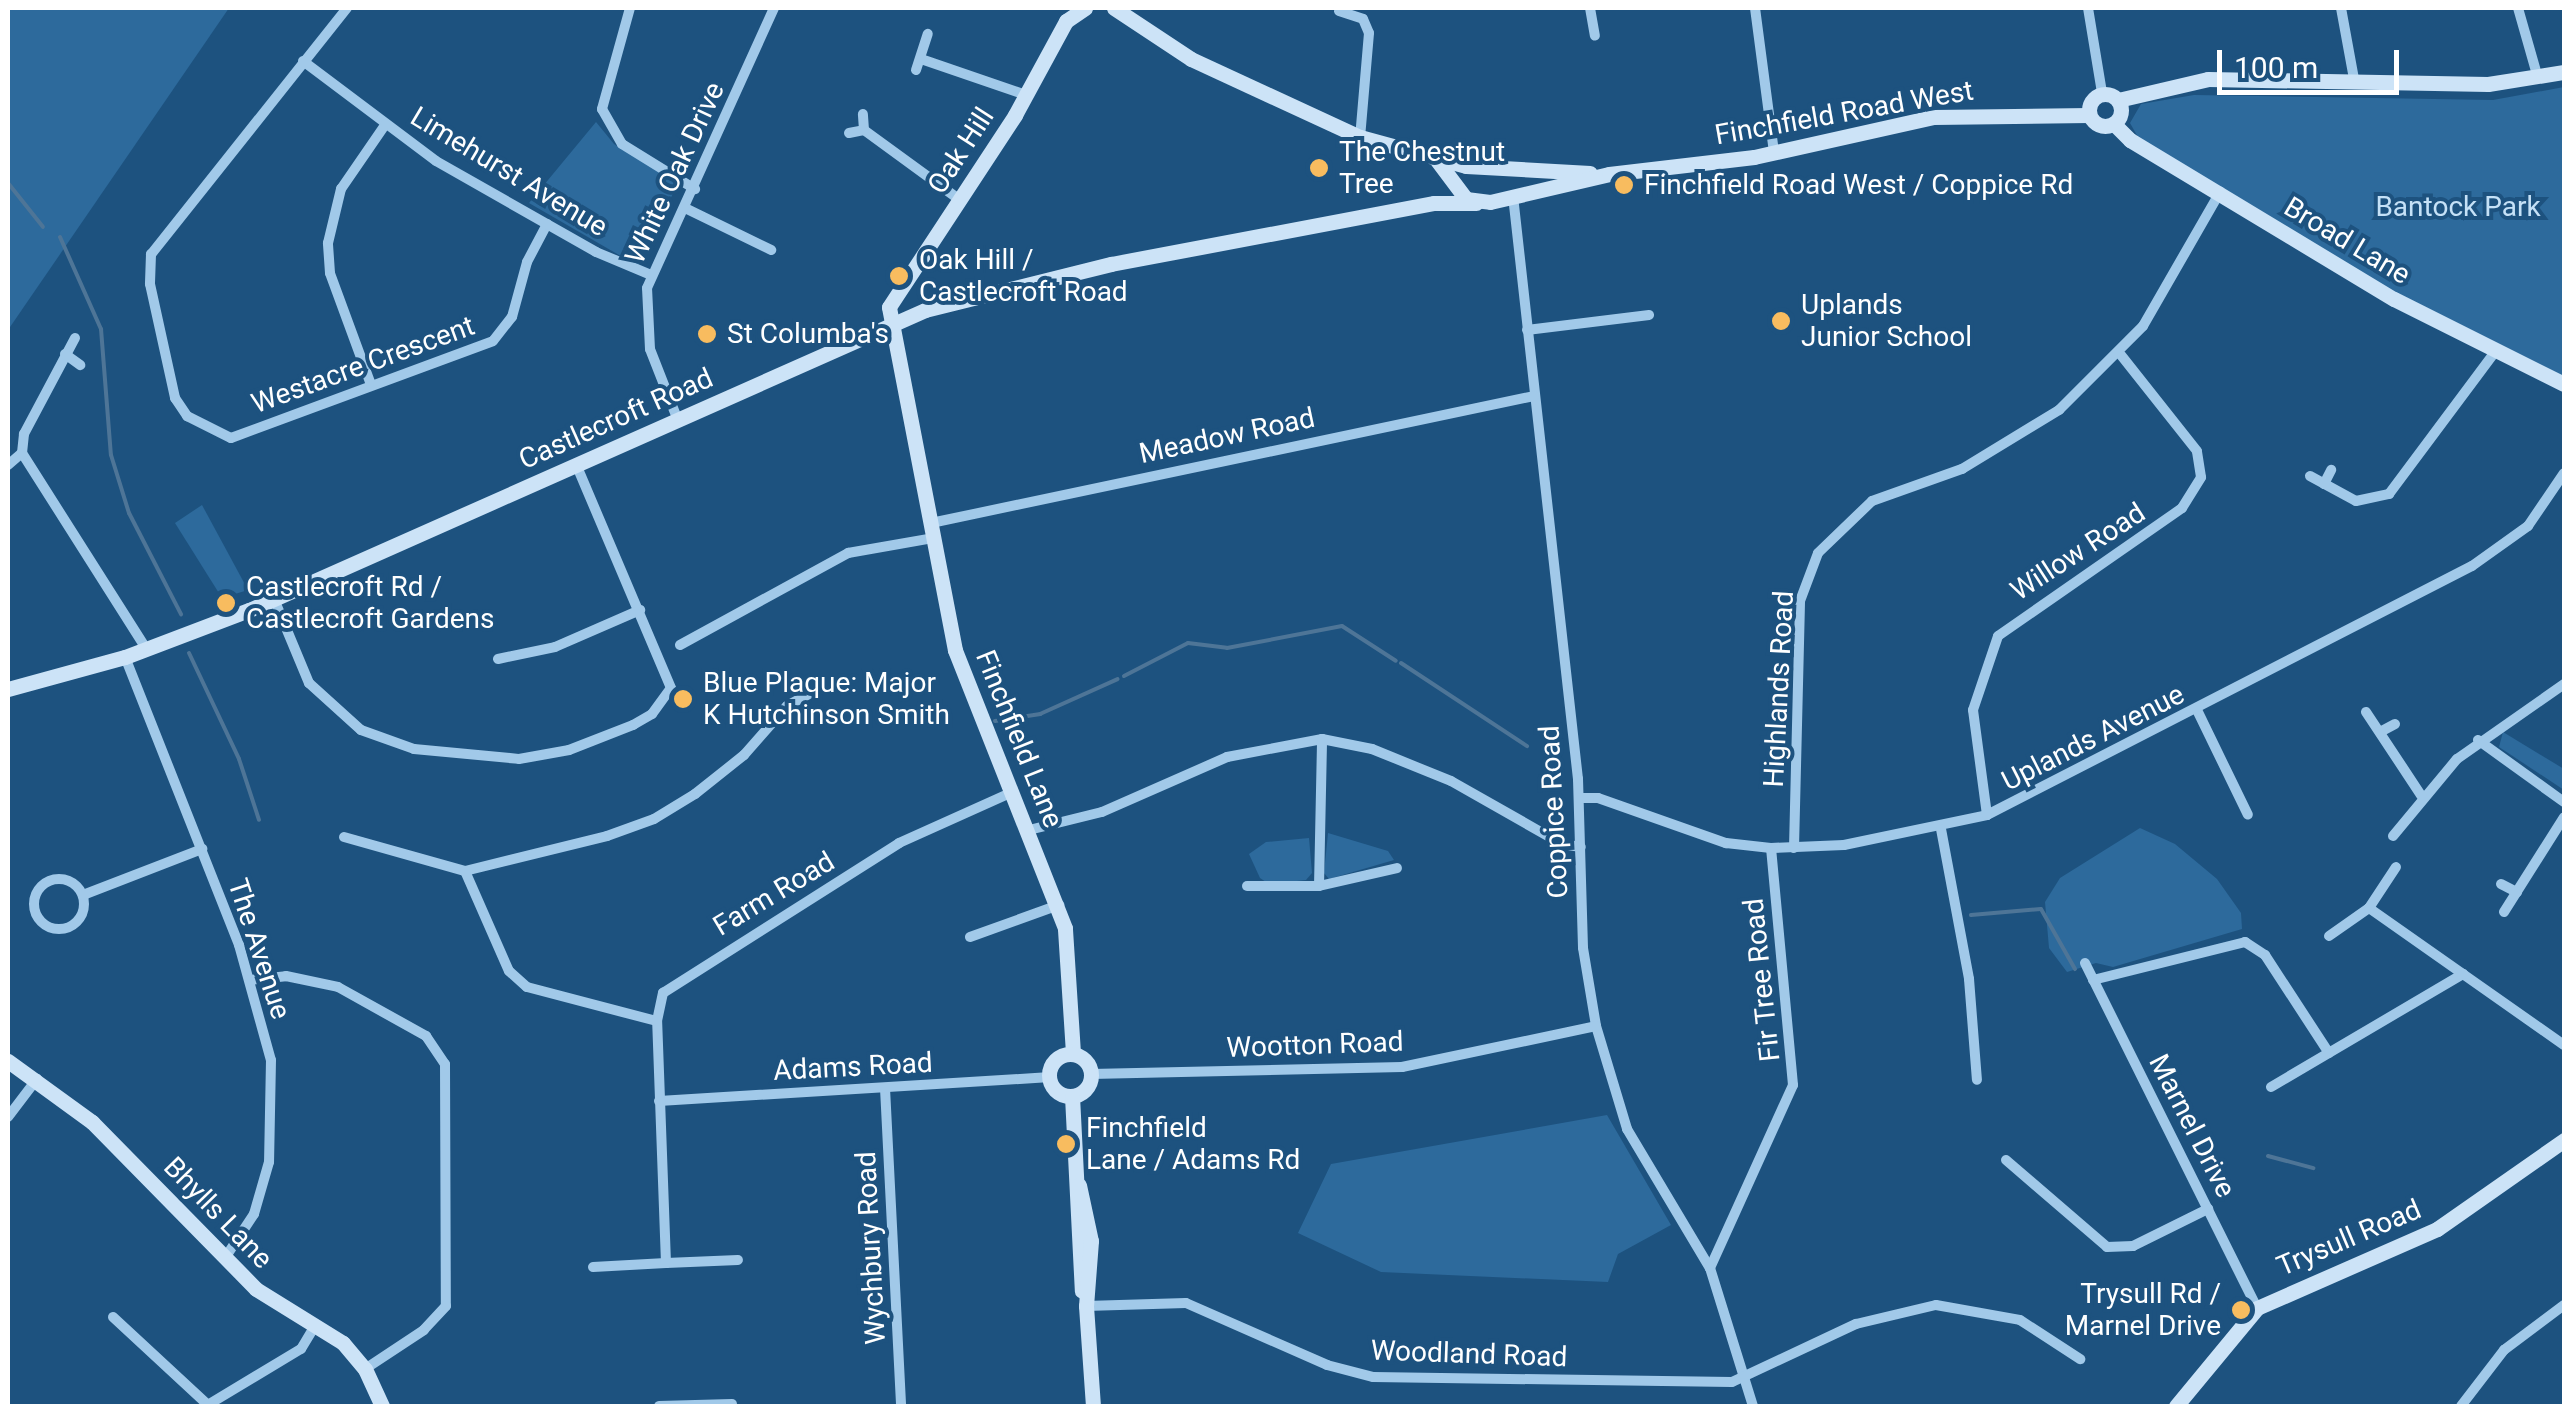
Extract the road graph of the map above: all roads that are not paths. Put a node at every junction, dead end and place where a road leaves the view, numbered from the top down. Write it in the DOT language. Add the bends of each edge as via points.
graph roads {
  1 [pos="347,8"];
  2 [pos="630,8"];
  3 [pos="774,8"];
  4 [pos="1085,8"];
  5 [pos="1114,8"];
  6 [pos="1590,8"];
  7 [pos="1755,8"];
  8 [pos="2088,8"];
  9 [pos="2340,8"];
  10 [pos="2518,8"];
  11 [pos="1339,11"];
  12 [pos="928,34"];
  13 [pos="1595,36"];
  14 [pos="302,61"];
  15 [pos="2564,72"];
  16 [pos="2354,78"];
  17 [pos="2538,78"];
  18 [pos="1026,95"];
  19 [pos="2110,97"];
  20 [pos="862,114"];
  21 [pos="2089,115"];
  22 [pos="2114,124"];
  23 [pos="385,125"];
  24 [pos="864,130"];
  25 [pos="849,133"];
  26 [pos="1360,137"];
  27 [pos="1774,152"];
  28 [pos="1436,158"];
  29 [pos="1466,166"];
  30 [pos="1504,168"];
  31 [pos="1608,174"];
  32 [pos="1454,182"];
  33 [pos="695,189"];
  34 [pos="2220,192"];
  35 [pos="1506,199"];
  36 [pos="960,200"];
  37 [pos="1476,202"];
  38 [pos="1434,204"];
  39 [pos="685,208"];
  40 [pos="547,224"];
  41 [pos="771,250"];
  42 [pos="651,274"];
  43 [pos="1649,314"];
  44 [pos="894,324"];
  45 [pos="1527,330"];
  46 [pos="75,338"];
  47 [pos="2494,353"];
  48 [pos="65,354"];
  49 [pos="2120,355"];
  50 [pos="80,364"];
  51 [pos="370,382"];
  52 [pos="2564,384"];
  53 [pos="1534,396"];
  54 [pos="677,418"];
  55 [pos="22,454"];
  56 [pos="576,464"];
  57 [pos="8,466"];
  58 [pos="2331,470"];
  59 [pos="2564,473"];
  60 [pos="2310,476"];
  61 [pos="2324,484"];
  62 [pos="932,530"];
  63 [pos="274,599"];
  64 [pos="640,610"];
  65 [pos="680,645"];
  66 [pos="147,650"];
  67 [pos="125,657"];
  68 [pos="498,659"];
  69 [pos="829,683"];
  70 [pos="2564,684"];
  71 [pos="8,689"];
  72 [pos="2198,712"];
  73 [pos="2366,712"];
  74 [pos="2394,724"];
  75 [pos="2380,732"];
  76 [pos="1322,739"];
  77 [pos="2478,740"];
  78 [pos="1010,793"];
  79 [pos="2420,795"];
  80 [pos="1579,798"];
  81 [pos="2564,802"];
  82 [pos="2248,814"];
  83 [pos="1987,815"];
  84 [pos="2564,816"];
  85 [pos="1028,830"];
  86 [pos="1941,830"];
  87 [pos="2393,836"];
  88 [pos="344,838"];
  89 [pos="1581,848"];
  90 [pos="1771,848"];
  91 [pos="1794,848"];
  92 [pos="202,849"];
  93 [pos="2396,867"];
  94 [pos="1397,868"];
  95 [pos="465,872"];
  96 [pos="2501,884"];
  97 [pos="1247,886"];
  98 [pos="1319,886"];
  99 [pos="2516,892"];
  100 [pos="83,895"];
  101 [pos="1059,904"];
  102 [pos="2369,908"];
  103 [pos="2504,912"];
  104 [pos="2329,936"];
  105 [pos="970,937"];
  106 [pos="2085,964"];
  107 [pos="2463,974"];
  108 [pos="250,980"];
  109 [pos="2093,980"];
  110 [pos="657,1021"];
  111 [pos="1596,1026"];
  112 [pos="2564,1045"];
  113 [pos="2330,1053"];
  114 [pos="1072,1054"];
  115 [pos="8,1061"];
  116 [pos="1091,1074"];
  117 [pos="1050,1077"];
  118 [pos="37,1079"];
  119 [pos="1977,1080"];
  120 [pos="2271,1087"];
  121 [pos="885,1088"];
  122 [pos="1072,1096"];
  123 [pos="659,1101"];
  124 [pos="8,1116"];
  125 [pos="2564,1140"];
  126 [pos="2006,1160"];
  127 [pos="2208,1209"];
  128 [pos="226,1258"];
  129 [pos="738,1260"];
  130 [pos="666,1263"];
  131 [pos="592,1267"];
  132 [pos="1710,1268"];
  133 [pos="2564,1305"];
  134 [pos="1086,1306"];
  135 [pos="2257,1308"];
  136 [pos="113,1317"];
  137 [pos="132,1318"];
  138 [pos="314,1326"];
  139 [pos="121,1328"];
  140 [pos="2080,1359"];
  141 [pos="364,1369"];
  142 [pos="1744,1377"];
  143 [pos="732,1404"];
  144 [pos="206,1405"];
  145 [pos="382,1406"];
  146 [pos="660,1406"];
  147 [pos="672,1406"];
  148 [pos="901,1406"];
  149 [pos="1094,1406"];
  150 [pos="1753,1406"];
  151 [pos="2176,1406"];
  152 [pos="2462,1406"];
  1 -- 14 [label="street, Westacre Crescent"];
  2 -- 33 [label="street" via="602,110 622,144"];
  3 -- 33 [label="street, White Oak Drive"];
  4 -- 18 [label="street, Oak Hill" via="1066,21"];
  5 -- 26 [label="street" via="1166,46"];
  6 -- 13 [label="street"];
  7 -- 27 [label="street"];
  8 -- 19 [label="street"];
  9 -- 16 [label="street"];
  10 -- 17 [label="street"];
  11 -- 26 [label="street" via="1363,19 1369,33"];
  12 -- 18 [label="street" via="918,64"];
  14 -- 23 [label="street, Limehurst Avenue"];
  14 -- 51 [label="street, Westacre Crescent" via="158,242 150,284 175,398 204,430 232,438"];
  15 -- 17 [label="street"];
  16 -- 17 [label="street" via="2488,84"];
  16 -- 19 [label="street" via="2208,79"];
  18 -- 36 [label="street, Oak Hill"];
  19 -- 21 [label="street" via="2090,101"];
  19 -- 22 [label="street"];
  20 -- 24 [label="street"];
  21 -- 22 [label="street, Broad Lane" via="2099,126"];
  21 -- 27 [label="street, Finchfield Road West" via="1933,117"];
  22 -- 34 [label="street, Broad Lane"];
  23 -- 40 [label="street, Limehurst Avenue"];
  23 -- 51 [label="street" via="341,189 328,242 336,294"];
  24 -- 25 [label="street"];
  24 -- 36 [label="street"];
  26 -- 28 [label="street"];
  27 -- 31 [label="street, Finchfield Road West"];
  28 -- 29 [label="street, Finchfield Road West"];
  28 -- 32 [label="street"];
  29 -- 30 [label="street, Finchfield Road West"];
  29 -- 32 [label="street"];
  30 -- 31 [label="street, Finchfield Road West"];
  30 -- 35 [label="street" via="1517,183"];
  31 -- 35 [label="street, Finchfield Road West"];
  32 -- 37 [label="street"];
  32 -- 38 [label="street"];
  33 -- 39 [label="street, White Oak Drive"];
  34 -- 47 [label="street, Broad Lane"];
  34 -- 49 [label="street, Highlands Road" via="2162,297"];
  35 -- 37 [label="street, Finchfield Road West"];
  35 -- 45 [label="street, Coppice Road" via="1514,214"];
  36 -- 44 [label="street, Oak Hill" via="892,292"];
  37 -- 38 [label="street"];
  38 -- 44 [label="street, Castlecroft Road" via="1044,278"];
  39 -- 41 [label="street"];
  39 -- 42 [label="street, White Oak Drive"];
  40 -- 42 [label="street, Limehurst Avenue"];
  40 -- 51 [label="street, Westacre Crescent" via="527,262 512,317 493,342"];
  42 -- 54 [label="street, White Oak Drive" via="647,332"];
  43 -- 45 [label="street"];
  44 -- 54 [label="street, Castlecroft Road"];
  44 -- 62 [label="street, Finchfield Lane" via="897,374"];
  45 -- 53 [label="street, Coppice Road"];
  46 -- 48 [label="street"];
  47 -- 52 [label="street, Broad Lane"];
  47 -- 61 [label="street" via="2389,494 2356,501"];
  48 -- 50 [label="street"];
  48 -- 55 [label="street" via="24,434"];
  49 -- 83 [label="street, Willow Road" via="2197,450 2201,477 2182,508 1998,636 1973,710"];
  49 -- 91 [label="street, Highlands Road" via="2021,437 1962,468 1872,501 1818,552 1800,602"];
  53 -- 62 [label="street, Meadow Road"];
  53 -- 80 [label="street, Coppice Road"];
  54 -- 56 [label="street, Castlecroft Road"];
  55 -- 57 [label="street"];
  55 -- 66 [label="street"];
  56 -- 63 [label="street, Castlecroft Road"];
  56 -- 64 [label="street"];
  58 -- 61 [label="street"];
  59 -- 72 [label="street, Uplands Avenue" via="2528,526 2493,553"];
  60 -- 61 [label="street"];
  62 -- 65 [label="street, Meadow Road" via="848,553"];
  62 -- 78 [label="street, Finchfield Lane" via="960,667"];
  63 -- 64 [label="street" via="309,683 334,709 360,730 467,757 569,750 652,714 672,688"];
  63 -- 66 [label="street, Castlecroft Road"];
  64 -- 68 [label="street" via="554,647"];
  66 -- 67 [label="street, Castlecroft Road"];
  67 -- 71 [label="street, Castlecroft Road"];
  67 -- 92 [label="street, The Avenue"];
  69 -- 95 [label="street" via="792,702 728,770 654,819"];
  70 -- 77 [label="street"];
  72 -- 82 [label="street"];
  72 -- 83 [label="street, Uplands Avenue"];
  73 -- 75 [label="street"];
  74 -- 75 [label="street"];
  75 -- 79 [label="street"];
  76 -- 85 [label="street" via="1226,757 1102,812"];
  76 -- 89 [label="street" via="1372,749 1451,780 1562,844"];
  76 -- 98 [label="street"];
  77 -- 79 [label="street"];
  77 -- 81 [label="street"];
  78 -- 85 [label="street, Finchfield Lane"];
  78 -- 110 [label="street, Farm Road" via="899,843 692,970 663,993"];
  79 -- 87 [label="street"];
  80 -- 89 [label="street, Coppice Road"];
  80 -- 90 [label="street, Uplands Avenue" via="1598,798 1726,843"];
  83 -- 86 [label="street, Uplands Avenue"];
  84 -- 99 [label="street"];
  85 -- 101 [label="street, Finchfield Lane"];
  86 -- 91 [label="street, Uplands Avenue"];
  86 -- 119 [label="street" via="1967,965"];
  88 -- 95 [label="street"];
  89 -- 111 [label="street, Coppice Road" via="1583,948"];
  90 -- 91 [label="street, Uplands Avenue"];
  90 -- 132 [label="street, Fir Tree Road" via="1793,1085"];
  92 -- 100 [label="street"];
  92 -- 108 [label="street, The Avenue"];
  93 -- 102 [label="street"];
  94 -- 98 [label="street"];
  95 -- 110 [label="street" via="510,970 528,987"];
  96 -- 99 [label="street"];
  97 -- 98 [label="street"];
  99 -- 103 [label="street"];
  100 -- 100 [label="street" via="84,911 68,928 51,929 34,912 36,894 47,882 72,882"];
  101 -- 105 [label="street"];
  101 -- 114 [label="street, Finchfield Lane" via="1069,955"];
  102 -- 104 [label="street"];
  102 -- 107 [label="street"];
  106 -- 109 [label="street, Marnel Drive"];
  107 -- 112 [label="street"];
  107 -- 113 [label="street"];
  108 -- 128 [label="street, The Avenue" via="270,1060 273,1133 254,1214"];
  108 -- 141 [label="street" via="286,976 338,986 426,1036 441,1054 446,1306 424,1330"];
  109 -- 113 [label="street" via="2245,942 2265,955"];
  109 -- 127 [label="street, Marnel Drive"];
  110 -- 123 [label="street"];
  111 -- 116 [label="street, Wootton Road" via="1402,1067"];
  111 -- 132 [label="street, Coppice Road" via="1627,1129"];
  113 -- 120 [label="street"];
  114 -- 116 [label="street" via="1085,1060"];
  114 -- 117 [label="street" via="1055,1060"];
  115 -- 118 [label="street, Bhylls Lane"];
  116 -- 122 [label="street" via="1086,1088"];
  117 -- 121 [label="street, Adams Road"];
  117 -- 122 [label="street" via="1054,1088"];
  118 -- 124 [label="street"];
  118 -- 128 [label="street, Bhylls Lane" via="92,1122"];
  121 -- 123 [label="street, Adams Road"];
  121 -- 148 [label="street, Wychbury Road"];
  122 -- 134 [label="street" via="1091,1241"];
  123 -- 130 [label="street"];
  125 -- 135 [label="street, Trysull Road" via="2437,1230"];
  126 -- 127 [label="street" via="2107,1247 2133,1246"];
  127 -- 135 [label="street, Marnel Drive"];
  128 -- 138 [label="street, Bhylls Lane" via="256,1289"];
  129 -- 130 [label="street"];
  130 -- 131 [label="street"];
  132 -- 142 [label="street, Coppice Road"];
  133 -- 152 [label="street" via="2504,1350"];
  134 -- 142 [label="street, Woodland Road" via="1186,1303 1326,1365 1373,1377"];
  134 -- 149 [label="street"];
  135 -- 151 [label="street, Trysull Road"];
  136 -- 139 [label="street"];
  137 -- 139 [label="street"];
  138 -- 141 [label="street, Bhylls Lane" via="343,1344"];
  138 -- 144 [label="street" via="300,1349"];
  139 -- 144 [label="street"];
  140 -- 142 [label="street" via="2020,1320 1936,1305 1856,1324"];
  141 -- 145 [label="street, Bhylls Lane"];
  142 -- 150 [label="street, Coppice Road"];
  143 -- 147 [label="street"];
  146 -- 147 [label="street"];
}
